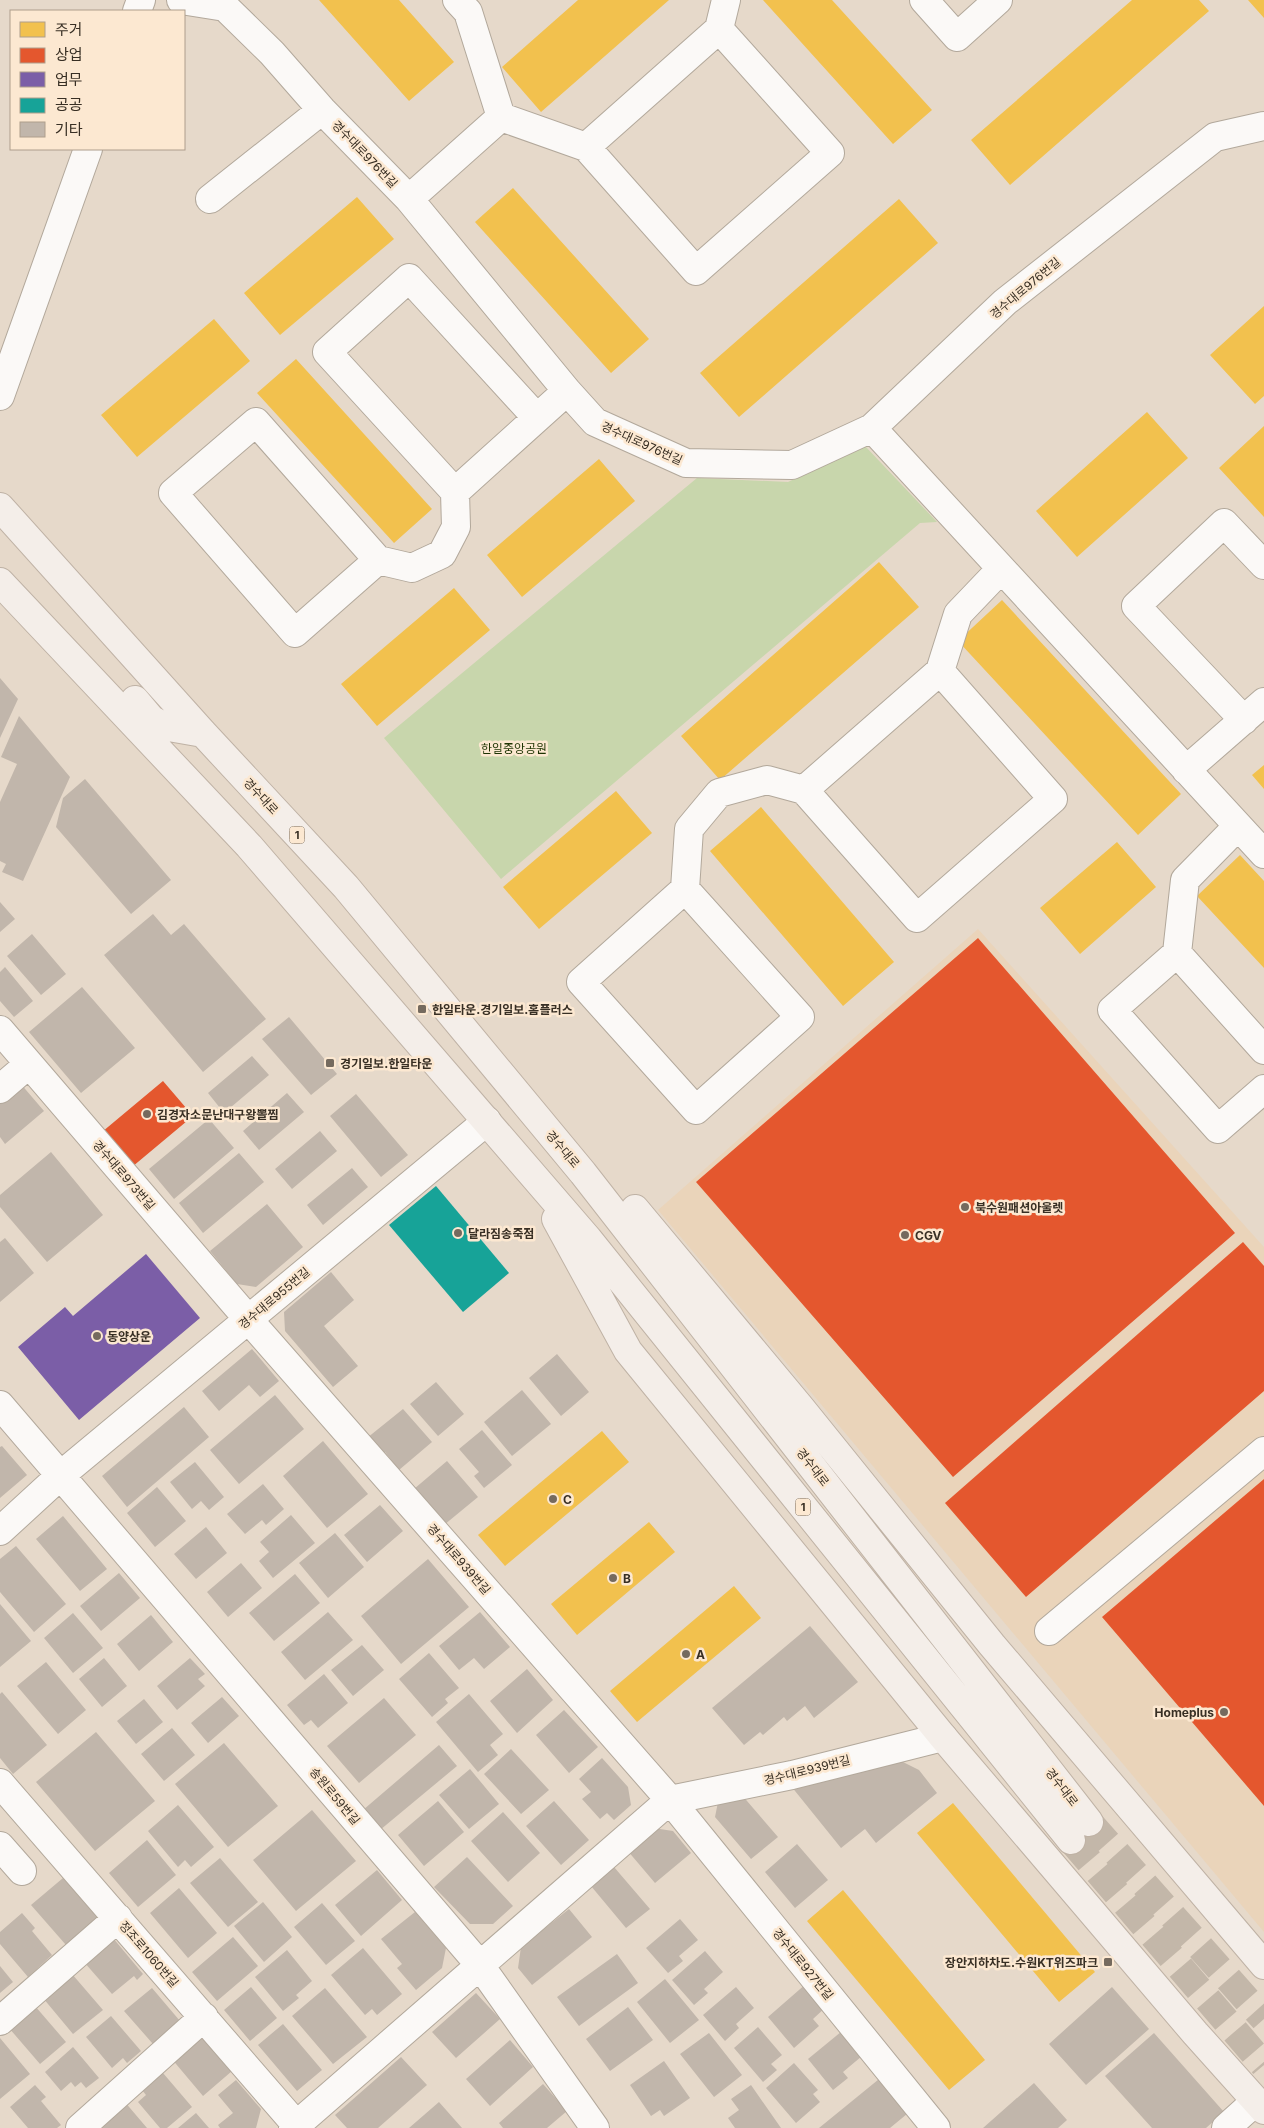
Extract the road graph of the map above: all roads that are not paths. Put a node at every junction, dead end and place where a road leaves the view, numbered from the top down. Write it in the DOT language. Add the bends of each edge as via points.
graph roads {
  1 [pos="181,0"];
  2 [pos="726,0"];
  3 [pos="924,0"];
  4 [pos="998,0"];
  5 [pos="469,4"];
  6 [pos="719,29"];
  7 [pos="322,110"];
  8 [pos="501,117"];
  9 [pos="1264,126"];
  10 [pos="586,147"];
  11 [pos="88,150"];
  12 [pos="210,199"];
  13 [pos="409,199"];
  14 [pos="567,391"];
  15 [pos="0,396"];
  16 [pos="537,418"];
  17 [pos="872,428"];
  18 [pos="455,492"];
  19 [pos="0,507"];
  20 [pos="378,560"];
  21 [pos="1264,565"];
  22 [pos="1001,569"];
  23 [pos="0,582"];
  24 [pos="940,671"];
  25 [pos="96,683"];
  26 [pos="1264,702"];
  27 [pos="1244,720"];
  28 [pos="203,733"];
  29 [pos="1186,770"];
  30 [pos="804,790"];
  31 [pos="1238,826"];
  32 [pos="1264,854"];
  33 [pos="685,889"];
  34 [pos="1177,953"];
  35 [pos="0,1030"];
  36 [pos="1264,1050"];
  37 [pos="29,1064"];
  38 [pos="0,1089"];
  39 [pos="1264,1089"];
  40 [pos="487,1121"];
  41 [pos="583,1173"];
  42 [pos="532,1176"];
  43 [pos="248,1319"];
  44 [pos="0,1405"];
  45 [pos="1264,1451"];
  46 [pos="61,1476"];
  47 [pos="0,1531"];
  48 [pos="1049,1631"];
  49 [pos="943,1737"];
  50 [pos="0,1783"];
  51 [pos="670,1800"];
  52 [pos="0,1846"];
  53 [pos="22,1871"];
  54 [pos="118,1918"];
  55 [pos="479,1964"];
  56 [pos="1264,1966"];
  57 [pos="204,2017"];
  58 [pos="0,2021"];
  59 [pos="1260,2105"];
  60 [pos="296,2127"];
  61 [pos="80,2128"];
  62 [pos="595,2128"];
  63 [pos="936,2128"];
  64 [pos="1226,2128"];
  1 -- 7 [label="street, 경수대로976번길" via="225,7 272,52"];
  2 -- 6 [label="street"];
  3 -- 4 [label="street" via="957,37"];
  5 -- 8 [label="street"];
  6 -- 10 [label="street"];
  6 -- 10 [label="street" via="830,152 748,225 696,271"];
  7 -- 12 [label="street"];
  7 -- 13 [label="street, 경수대로976번길"];
  8 -- 10 [label="street"];
  8 -- 13 [label="street"];
  9 -- 17 [label="street, 경수대로976번길" via="1215,137 1005,302"];
  11 -- 15 [label="street"];
  13 -- 14 [label="street, 경수대로976번길"];
  14 -- 16 [label="street"];
  14 -- 17 [label="street, 경수대로976번길" via="595,422 686,463 792,465"];
  16 -- 18 [label="street"];
  16 -- 18 [label="street" via="409,278 327,352"];
  17 -- 22 [label="street"];
  18 -- 20 [label="street" via="456,527 442,554 412,568"];
  19 -- 28 [label="main road, 경수대로 / 1"];
  20 -- 20 [label="street" via="295,633 173,493 256,422"];
  21 -- 27 [label="street" via="1224,523 1136,606"];
  22 -- 24 [label="street" via="958,614"];
  22 -- 29 [label="street"];
  23 -- 25 [label="main road, 경수대로 / 1"];
  24 -- 30 [label="street"];
  24 -- 30 [label="street" via="1053,799 916,918"];
  25 -- 28 [label="main road" via="105,674 114,675 152,720 169,727"];
  25 -- 40 [label="main road, 경수대로 / 1" via="248,846"];
  26 -- 27 [label="street"];
  27 -- 29 [label="street"];
  28 -- 41 [label="main road, 경수대로 / 1" via="346,888"];
  29 -- 31 [label="street"];
  30 -- 33 [label="street" via="767,780 720,793 689,830"];
  31 -- 32 [label="street"];
  31 -- 34 [label="street" via="1185,880"];
  33 -- 33 [label="street" via="800,1017 696,1110 581,982"];
  34 -- 36 [label="street"];
  34 -- 39 [label="street" via="1112,1010 1218,1129"];
  35 -- 37 [label="street, 경수대로973번길"];
  37 -- 38 [label="street"];
  37 -- 43 [label="street, 경수대로973번길"];
  40 -- 42 [label="main road, 경수대로 / 1"];
  40 -- 43 [label="street, 경수대로955번길"];
  41 -- 42 [label="main road, 경수대로 / 1" via="1080,1831 588,1239"];
  41 -- 56 [label="main road" via="621,1191 992,1645"];
  42 -- 49 [label="main road" via="628,1351"];
  43 -- 46 [label="street, 경수대로955번길"];
  43 -- 51 [label="street, 경수대로939번길"];
  44 -- 46 [label="street, 송원로59번길"];
  45 -- 48 [label="street"];
  46 -- 47 [label="street, 경수대로955번길"];
  46 -- 55 [label="street, 송원로59번길"];
  49 -- 51 [label="street, 경수대로939번길" via="792,1775"];
  49 -- 59 [label="main road"];
  50 -- 54 [label="street, 정조로1060번길"];
  51 -- 55 [label="street, 경수대로939번길"];
  51 -- 63 [label="street, 경수대로927번길"];
  52 -- 53 [label="street"];
  54 -- 57 [label="street, 정조로1060번길"];
  54 -- 58 [label="street"];
  55 -- 60 [label="street, 정조로1060번길"];
  55 -- 62 [label="street, 송원로59번길"];
  57 -- 60 [label="street, 정조로1060번길"];
  57 -- 61 [label="street"];
  59 -- 64 [label="street"];
}
